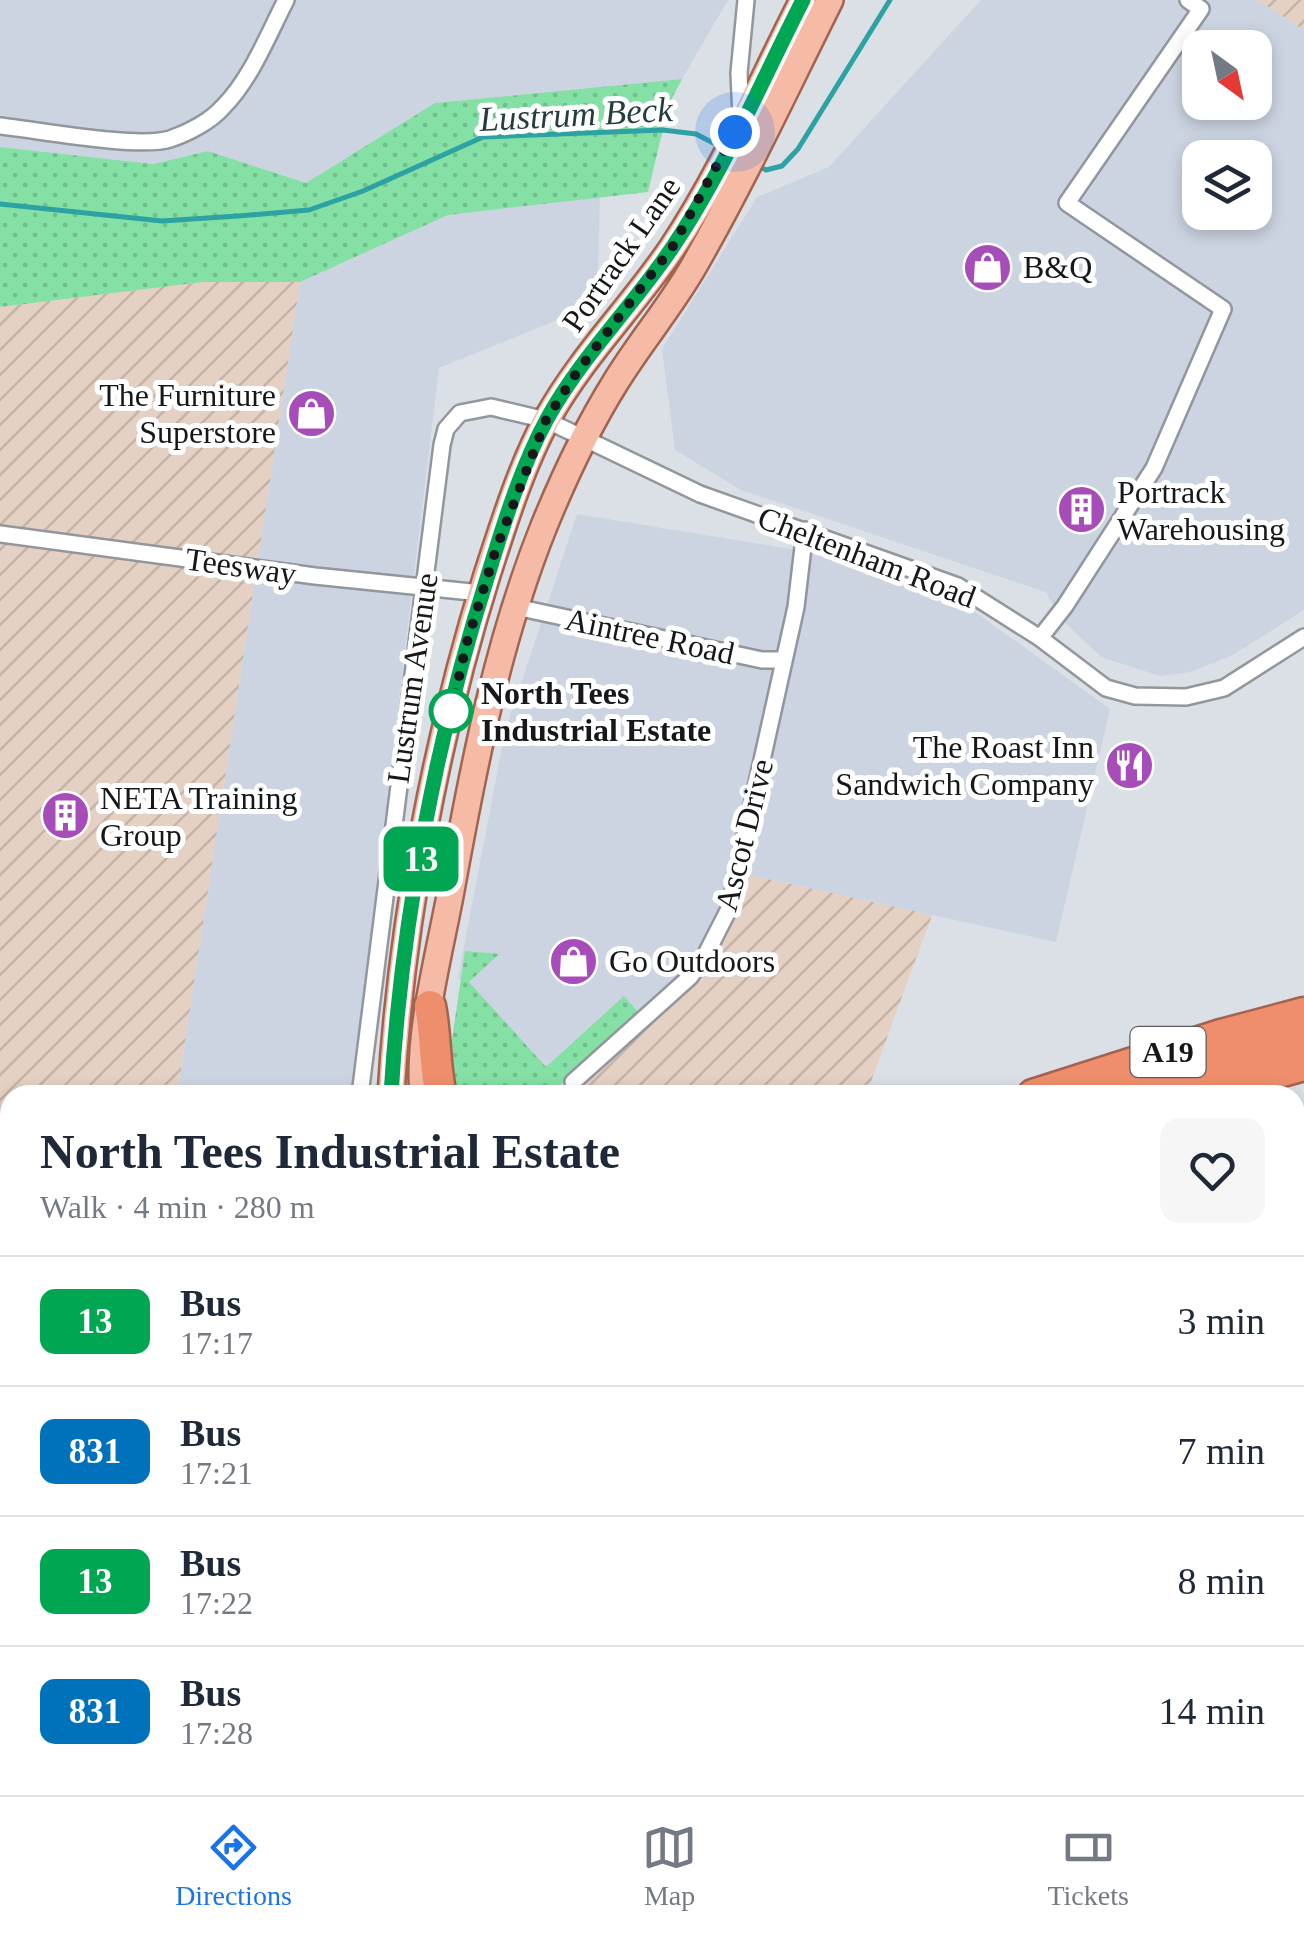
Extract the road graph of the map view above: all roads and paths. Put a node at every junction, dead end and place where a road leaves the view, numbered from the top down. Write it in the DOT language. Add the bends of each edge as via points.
graph roads {
  1 [pos="286,0"];
  2 [pos="746,0"];
  3 [pos="803,0"];
  4 [pos="830,0"];
  5 [pos="1188,0"];
  6 [pos="0,126"];
  7 [pos="745,132"];
  8 [pos="724,182"];
  9 [pos="546,420"];
  10 [pos="584,436"];
  11 [pos="805,530"];
  12 [pos="0,534"];
  13 [pos="425,590"];
  14 [pos="482,594"];
  15 [pos="516,606"];
  16 [pos="1304,636"];
  17 [pos="1040,638"];
  18 [pos="784,660"];
  19 [pos="430,1006"];
  20 [pos="1304,1014"];
  21 [pos="1304,1034"];
  22 [pos="1304,1065"];
  23 [pos="572,1082"];
  24 [pos="361,1085"];
  25 [pos="392,1085"];
  26 [pos="422,1085"];
  27 [pos="440,1085"];
  28 [pos="1065,1085"];
  29 [pos="1146,1085"];
  30 [pos="1231,1085"];
  1 -- 6 [label="street" via="225,106 168,140"];
  2 -- 7 [label="street, Portrack Lane"];
  3 -- 7 [label="main road, Portrack Lane"];
  4 -- 7 [label="main road, Portrack Lane"];
  5 -- 17 [label="street" via="1201,9 1067,203 1223,308 1154,468"];
  7 -- 8 [label="main road, Portrack Lane"];
  8 -- 9 [label="main road, Portrack Lane"];
  8 -- 10 [label="main road, Portrack Lane" via="693,268"];
  9 -- 10 [label="street, Cheltenham Road"];
  9 -- 13 [label="street, Lustrum Avenue" via="491,407 460,413 446,430"];
  9 -- 14 [label="main road, Portrack Lane"];
  10 -- 11 [label="street, Cheltenham Road" via="700,494"];
  10 -- 15 [label="main road, Portrack Lane"];
  11 -- 17 [label="street, Cheltenham Road" via="958,586"];
  11 -- 18 [label="street, Ascot Drive"];
  12 -- 13 [label="street, Teesway"];
  13 -- 14 [label="street, Teesway"];
  13 -- 24 [label="street, Lustrum Avenue"];
  14 -- 25 [label="main road, Portrack Lane" via="427,818"];
  15 -- 18 [label="street, Aintree Road"];
  15 -- 19 [label="main road, Portrack Lane" via="488,704"];
  16 -- 17 [label="street, Cheltenham Road" via="1224,688 1160,698 1106,688"];
  18 -- 23 [label="street, Ascot Drive" via="719,932 690,978"];
  19 -- 26 [label="main road, Portrack Lane"];
  19 -- 27 [label="highway"];
  20 -- 28 [label="highway, A19"];
  21 -- 29 [label="highway, A19"];
  22 -- 30 [label="highway, A19"];
}
